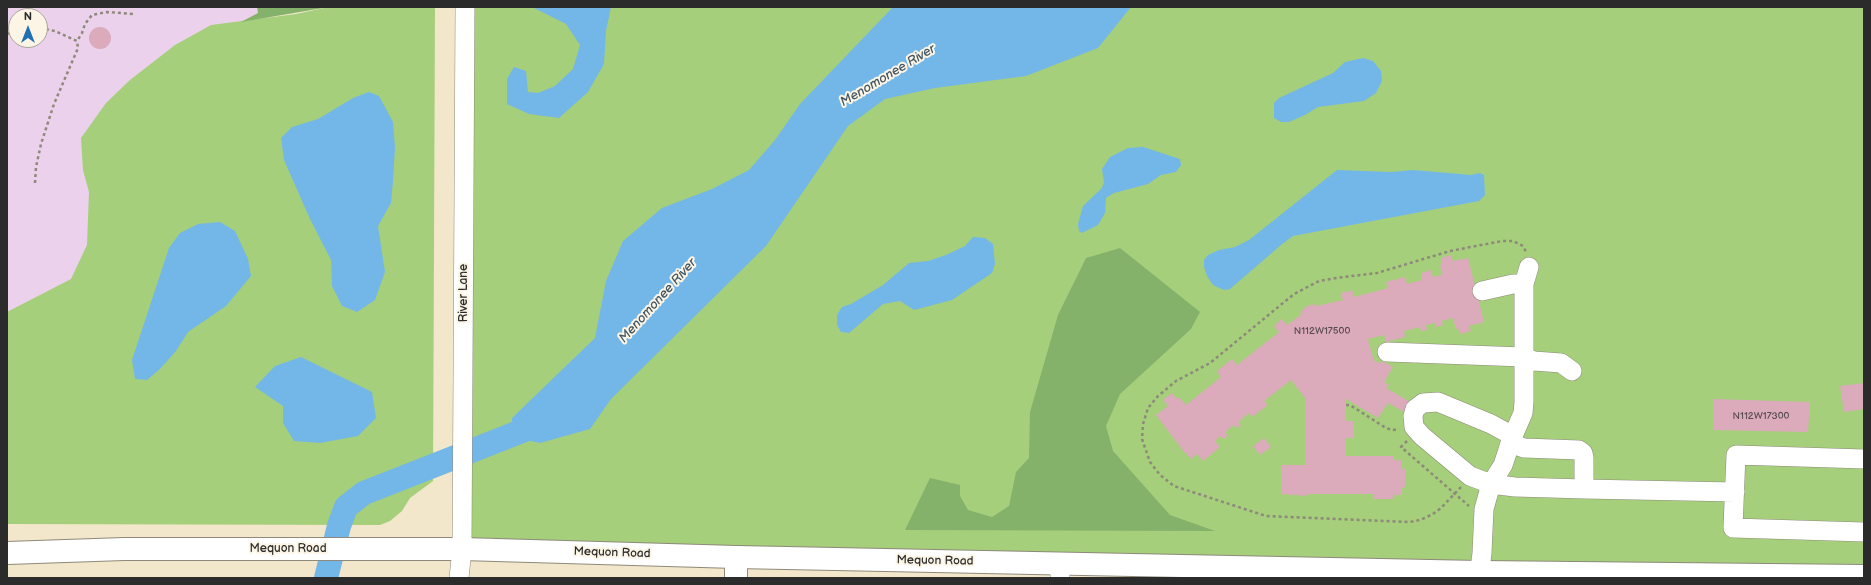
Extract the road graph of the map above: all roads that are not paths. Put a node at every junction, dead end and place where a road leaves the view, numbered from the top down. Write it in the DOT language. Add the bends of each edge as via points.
graph roads {
  1 [pos="465,7"];
  2 [pos="1482,291"];
  3 [pos="1387,352"];
  4 [pos="1523,356"];
  5 [pos="1572,371"];
  6 [pos="1512,440"];
  7 [pos="1864,459"];
  8 [pos="1491,484"];
  9 [pos="1584,489"];
  10 [pos="1734,492"];
  11 [pos="1864,532"];
  12 [pos="462,549"];
  13 [pos="7,553"];
  14 [pos="736,557"];
  15 [pos="1060,571"];
  16 [pos="1479,575"];
  17 [pos="1864,576"];
  18 [pos="459,578"];
  19 [pos="736,578"];
  1 -- 12 [label="street, River Lane"];
  2 -- 4 [label="street" via="1512,284 1527,275"];
  3 -- 4 [label="street"];
  4 -- 5 [label="street" via="1534,361 1561,363"];
  4 -- 6 [label="street" via="1523,413"];
  6 -- 8 [label="street" via="1503,465"];
  6 -- 8 [label="street" via="1491,424 1438,402 1423,403 1415,409 1414,427 1422,436 1470,476"];
  6 -- 9 [label="street" via="1524,448 1579,450 1584,458"];
  7 -- 10 [label="street" via="1736,455"];
  8 -- 9 [label="street"];
  8 -- 16 [label="street" via="1484,509"];
  9 -- 10 [label="street"];
  10 -- 11 [label="street" via="1733,528"];
  12 -- 13 [label="main road, Mequon Road" via="124,549"];
  12 -- 14 [label="main road, Mequon Road"];
  12 -- 18 [label="street, River Lane"];
  14 -- 15 [label="main road, Mequon Road"];
  14 -- 19 [label="main road"];
  15 -- 16 [label="main road, Mequon Road"];
  16 -- 17 [label="main road, Mequon Road"];
}
